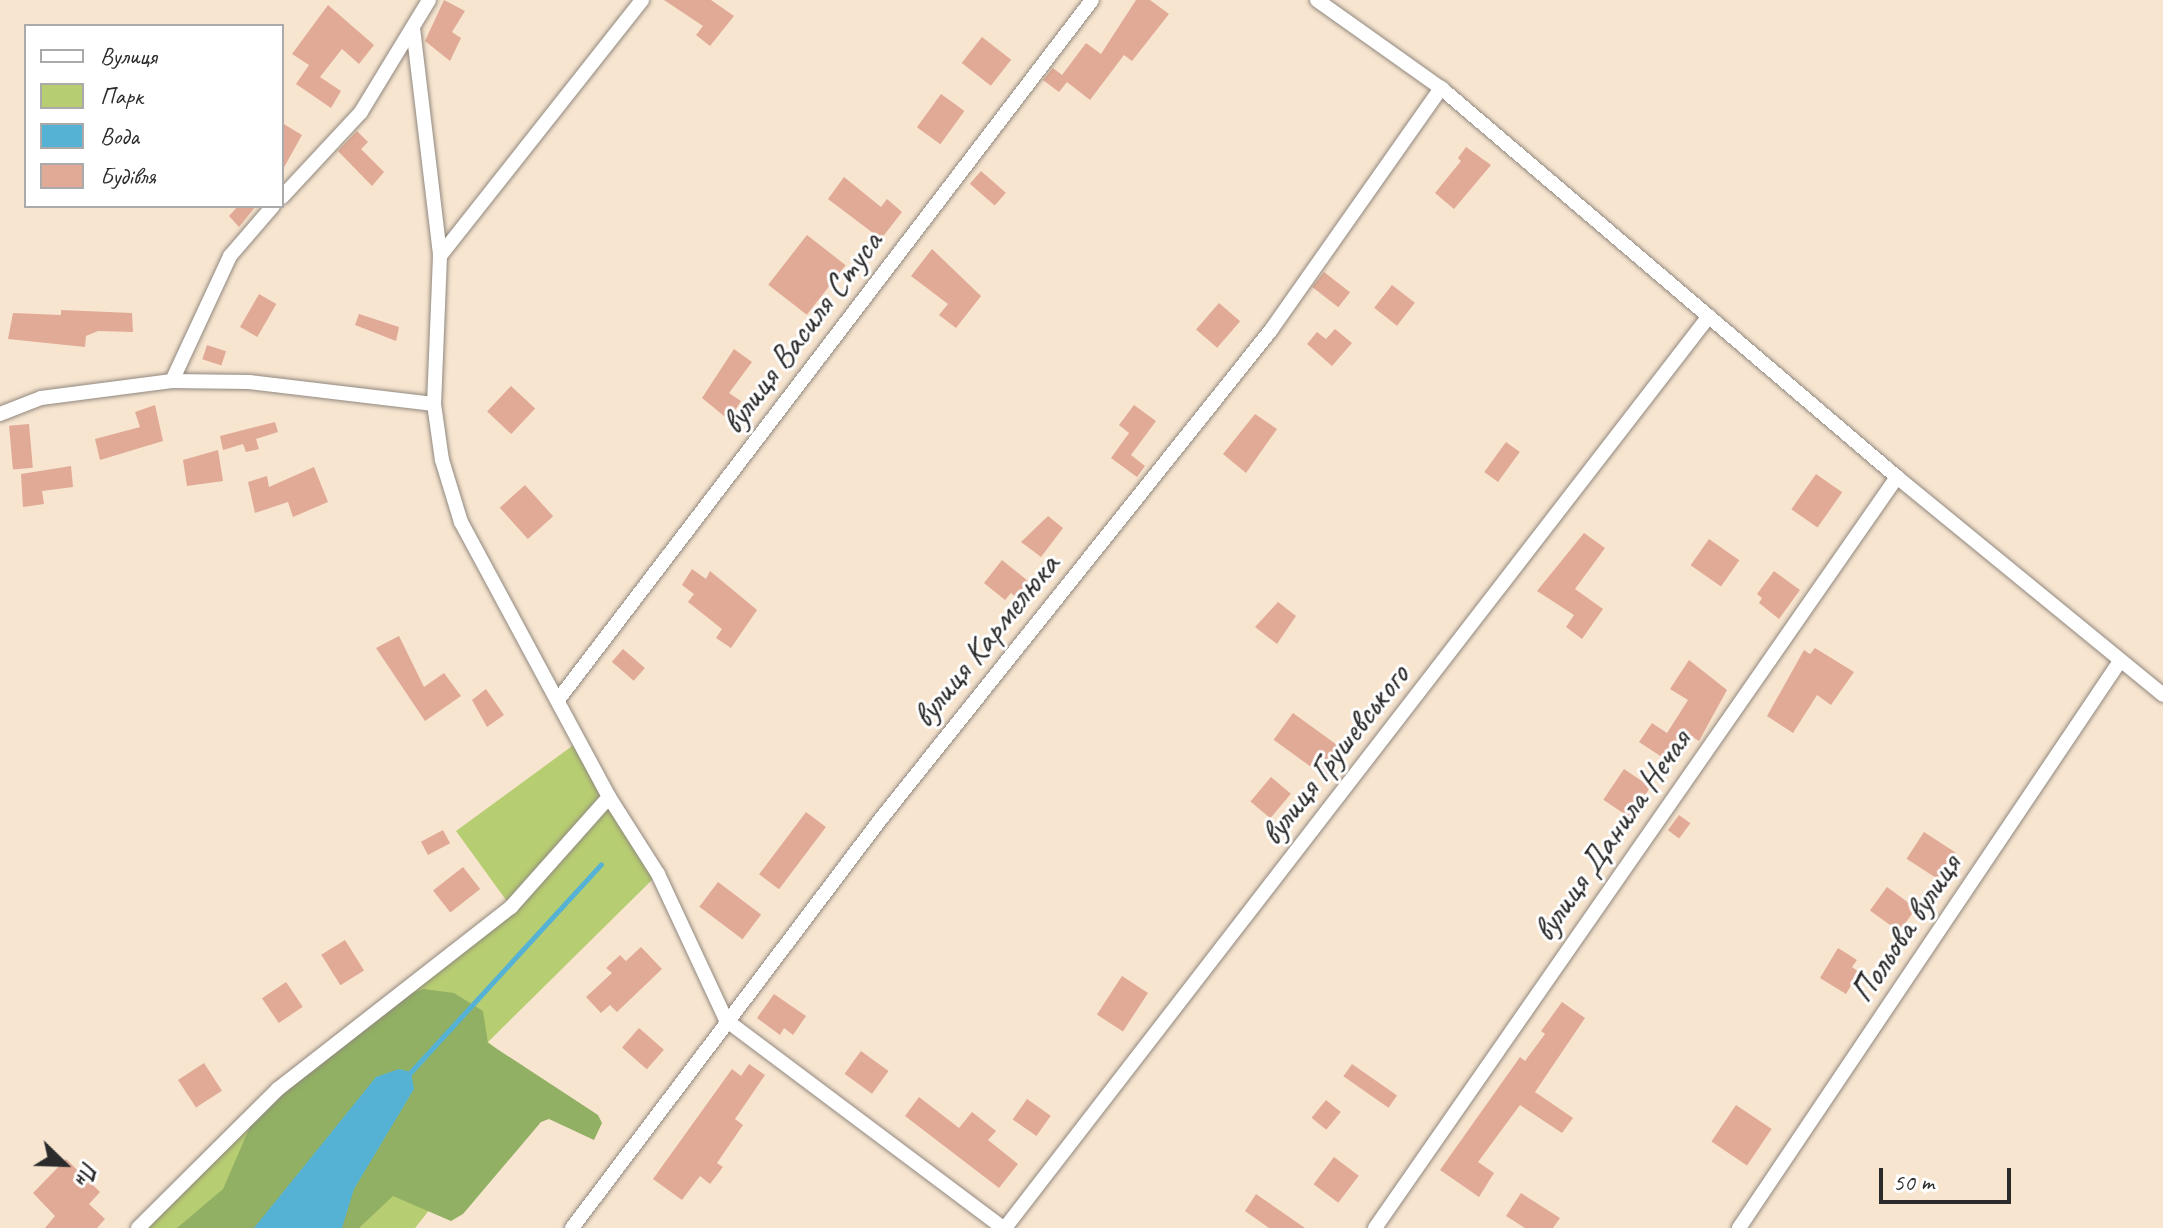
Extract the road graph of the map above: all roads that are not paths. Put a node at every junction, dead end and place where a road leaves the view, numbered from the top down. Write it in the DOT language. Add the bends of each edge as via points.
graph roads {
  1 [pos="429,0"];
  2 [pos="642,0"];
  3 [pos="1092,0"];
  4 [pos="1317,0"];
  5 [pos="413,28"];
  6 [pos="1441,88"];
  7 [pos="284,195"];
  8 [pos="271,208"];
  9 [pos="440,256"];
  10 [pos="1709,316"];
  11 [pos="172,381"];
  12 [pos="434,404"];
  13 [pos="0,414"];
  14 [pos="1897,477"];
  15 [pos="2120,661"];
  16 [pos="2163,695"];
  17 [pos="558,700"];
  18 [pos="609,797"];
  19 [pos="726,1020"];
  20 [pos="138,1228"];
  21 [pos="572,1228"];
  22 [pos="1004,1228"];
  23 [pos="1375,1228"];
  24 [pos="1739,1228"];
  1 -- 5 [label="street"];
  2 -- 9 [label="street"];
  3 -- 17 [label="street, вулиця Василя Стуса"];
  4 -- 6 [label="street"];
  5 -- 7 [label="street" via="361,112"];
  5 -- 9 [label="street"];
  6 -- 10 [label="street"];
  6 -- 19 [label="street, вулиця Кармелюка" via="1271,330"];
  8 -- 11 [label="street" via="230,256"];
  9 -- 12 [label="street"];
  10 -- 14 [label="street"];
  10 -- 22 [label="street, вулиця Грушевського"];
  11 -- 12 [label="street" via="249,382"];
  11 -- 13 [label="street" via="41,398"];
  12 -- 17 [label="street" via="442,460 461,522"];
  14 -- 15 [label="street"];
  14 -- 23 [label="street, вулиця Данила Нечая"];
  15 -- 16 [label="street"];
  15 -- 24 [label="street, Польова вулиця"];
  17 -- 18 [label="street"];
  18 -- 19 [label="street" via="658,874"];
  18 -- 20 [label="street" via="511,907 278,1089"];
  19 -- 21 [label="street, вулиця Кармелюка"];
  19 -- 22 [label="street"];
}
